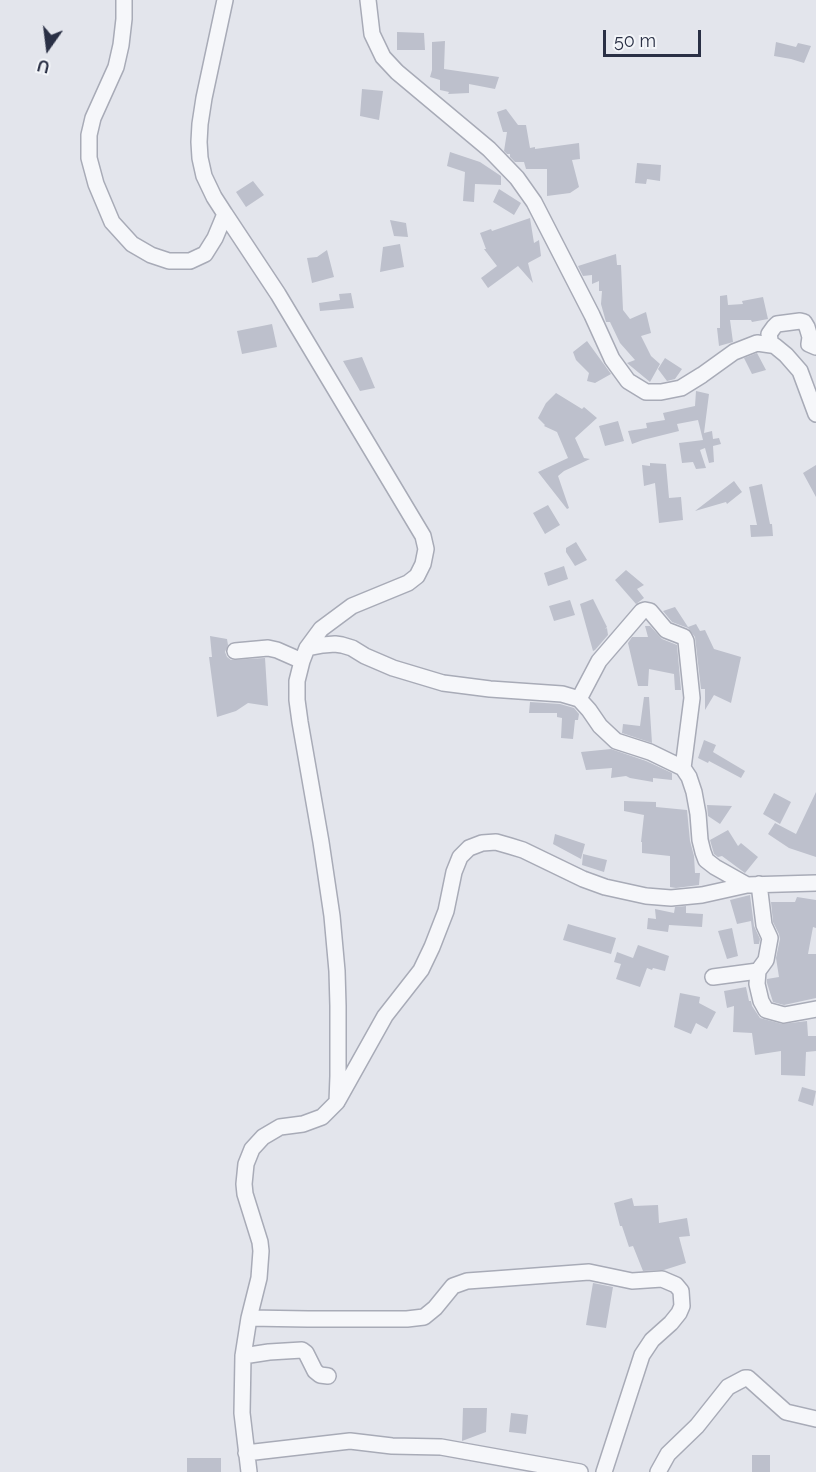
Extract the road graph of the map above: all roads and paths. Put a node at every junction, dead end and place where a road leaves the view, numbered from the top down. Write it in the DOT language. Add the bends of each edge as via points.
graph roads {
  1 [pos="124,0"];
  2 [pos="225,0"];
  3 [pos="368,0"];
  4 [pos="225,214"];
  5 [pos="771,345"];
  6 [pos="816,348"];
  7 [pos="816,414"];
  8 [pos="236,651"];
  9 [pos="305,654"];
  10 [pos="579,699"];
  11 [pos="683,768"];
  12 [pos="816,882"];
  13 [pos="753,885"];
  14 [pos="758,971"];
  15 [pos="713,976"];
  16 [pos="816,1010"];
  17 [pos="337,1102"];
  18 [pos="249,1318"];
  19 [pos="243,1356"];
  20 [pos="328,1376"];
  21 [pos="816,1419"];
  22 [pos="246,1453"];
  23 [pos="249,1472"];
  24 [pos="579,1472"];
  25 [pos="604,1472"];
  26 [pos="658,1472"];
  1 -- 4 [label="street" via="116,67 89,135 89,158 112,222 132,244 151,255 169,261 190,261 206,254"];
  2 -- 4 [label="street" via="204,98 199,142 204,176"];
  3 -- 5 [label="street" via="372,34 383,57 518,178 534,202 612,359 628,381 646,392 681,388 734,352 757,343"];
  4 -- 9 [label="street" via="278,294 423,536 426,549 417,576 352,606 321,629"];
  5 -- 6 [label="street" via="769,334 777,324 800,321 807,327 809,344"];
  5 -- 7 [label="street" via="800,371"];
  8 -- 9 [label="street" via="268,648"];
  9 -- 10 [label="street" via="323,645 342,645 393,668 443,683"];
  9 -- 17 [label="street" via="297,681 297,700 331,906 337,971"];
  10 -- 11 [label="street" via="616,741"];
  10 -- 11 [label="street" via="599,661 642,611 650,611 666,630 686,641 692,698"];
  11 -- 13 [label="street" via="694,792 706,860"];
  12 -- 13 [label="street"];
  13 -- 14 [label="street" via="770,938 766,960"];
  13 -- 17 [label="street" via="702,896 646,896 583,879 510,846 482,843 469,848 454,872 446,911 421,970 385,1016"];
  14 -- 15 [label="street"];
  14 -- 16 [label="street" via="758,991 766,1011 784,1015"];
  17 -- 18 [label="street" via="322,1117 280,1127 252,1149 244,1184 261,1251"];
  18 -- 19 [label="street"];
  18 -- 25 [label="street" via="424,1317 453,1286 467,1281 589,1272 632,1281 662,1279 676,1285 681,1291 682,1306 642,1355"];
  19 -- 20 [label="street" via="302,1350 315,1371"];
  19 -- 22 [label="street"];
  21 -- 26 [label="street" via="786,1412 745,1378 728,1387 668,1454"];
  22 -- 23 [label="street"];
  22 -- 24 [label="street" via="356,1441 441,1447"];
}
